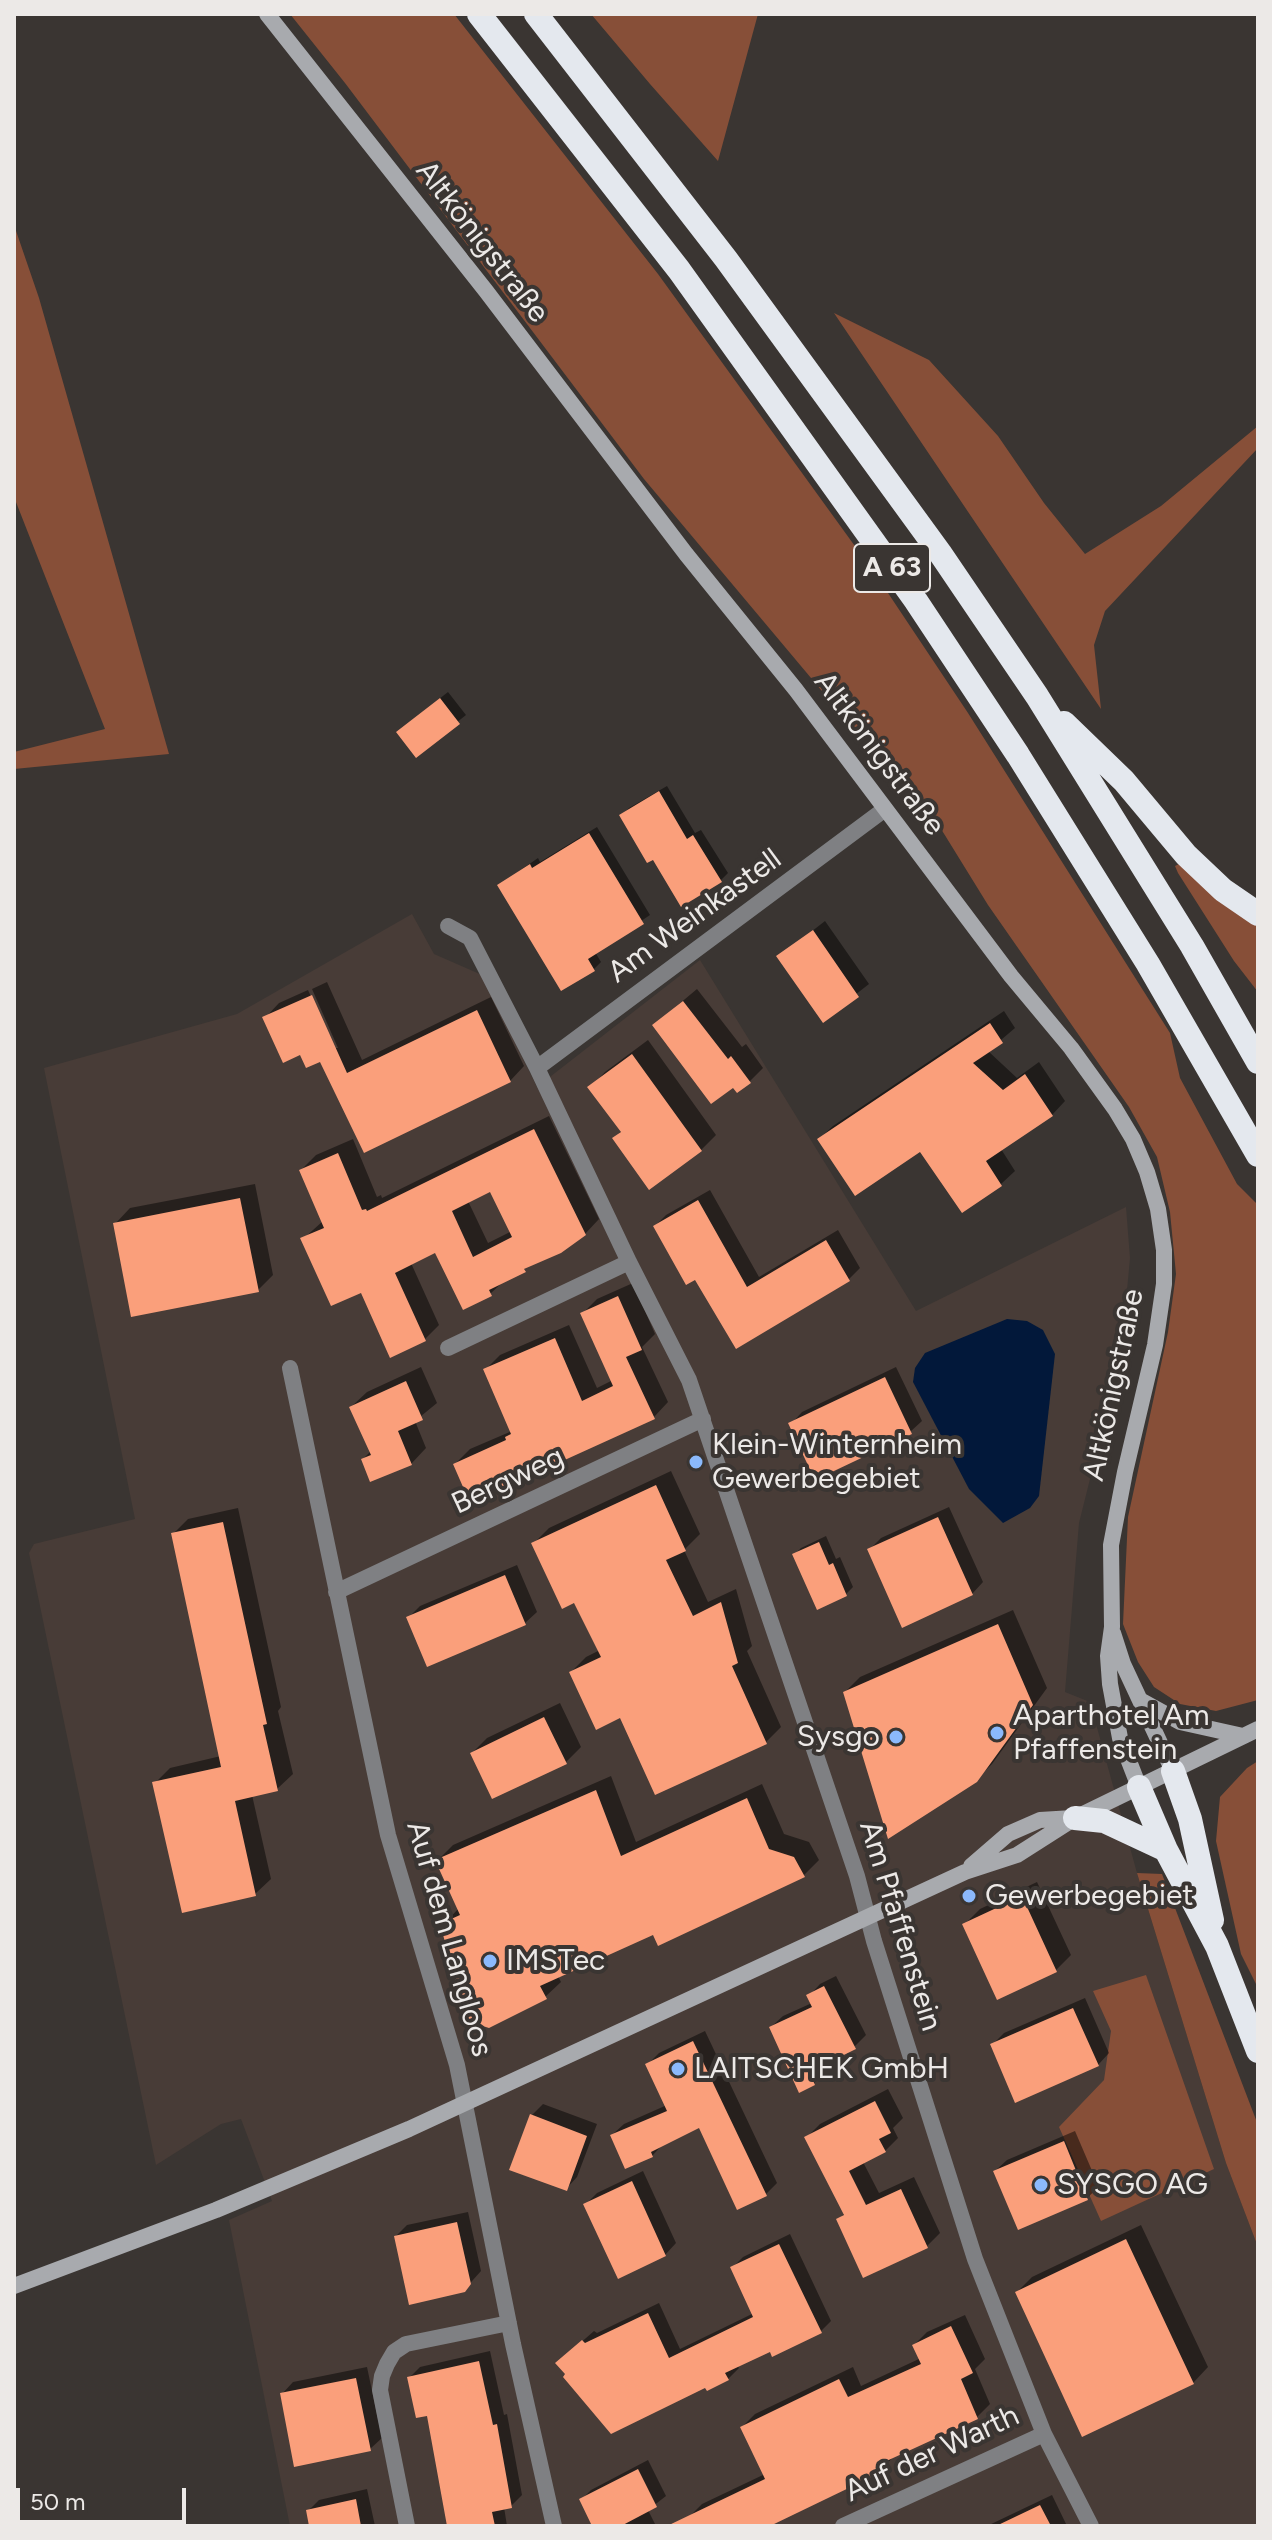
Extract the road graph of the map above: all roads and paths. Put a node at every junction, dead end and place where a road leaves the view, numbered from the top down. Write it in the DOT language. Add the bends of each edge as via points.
graph roads {
  1 [pos="267,14"];
  2 [pos="479,14"];
  3 [pos="536,14"];
  4 [pos="1037,696"];
  5 [pos="885,809"];
  6 [pos="1258,914"];
  7 [pos="448,926"];
  8 [pos="1258,1062"];
  9 [pos="537,1068"];
  10 [pos="1258,1155"];
  11 [pos="629,1262"];
  12 [pos="448,1348"];
  13 [pos="290,1368"];
  14 [pos="703,1419"];
  15 [pos="336,1592"];
  16 [pos="1112,1627"];
  17 [pos="1140,1699"];
  18 [pos="1250,1732"];
  19 [pos="1173,1771"];
  20 [pos="1139,1787"];
  21 [pos="1075,1818"];
  22 [pos="1166,1850"];
  23 [pos="868,1917"];
  24 [pos="1217,1946"];
  25 [pos="1258,2051"];
  26 [pos="465,2104"];
  27 [pos="14,2286"];
  28 [pos="509,2323"];
  29 [pos="1044,2434"];
  30 [pos="407,2526"];
  31 [pos="554,2526"];
  32 [pos="843,2526"];
  33 [pos="1091,2526"];
  1 -- 5 [label="street, Altkönigstraße"];
  2 -- 10 [label="highway, A 63" via="679,270 916,601 1148,964"];
  3 -- 4 [label="highway, A 63" via="808,371"];
  4 -- 6 [label="highway" via="1124,781 1186,855"];
  4 -- 8 [label="highway, A 63"];
  5 -- 9 [label="street, Am Weinkastell"];
  5 -- 16 [label="street, Altkönigstraße" via="1115,1109 1133,1139 1158,1209 1164,1250 1161,1316 1111,1545"];
  7 -- 9 [label="street" via="470,938"];
  9 -- 11 [label="street"];
  11 -- 12 [label="street"];
  11 -- 14 [label="street, Am Pfaffenstein"];
  13 -- 15 [label="street, Auf dem Langloos"];
  14 -- 15 [label="street, Bergweg"];
  14 -- 23 [label="street, Am Pfaffenstein"];
  15 -- 26 [label="street, Auf dem Langloos" via="388,1835"];
  16 -- 17 [label="street, Altkönigstraße"];
  16 -- 20 [label="street, Altkönigstraße" via="1108,1656 1115,1717"];
  17 -- 18 [label="street" via="1180,1722"];
  17 -- 19 [label="street, Altkönigstraße"];
  18 -- 19 [label="street"];
  19 -- 20 [label="street"];
  19 -- 24 [label="highway" via="1190,1819"];
  20 -- 21 [label="street"];
  20 -- 22 [label="highway"];
  21 -- 22 [label="highway" via="1104,1821"];
  21 -- 23 [label="street" via="1017,1855 965,1872"];
  22 -- 24 [label="highway"];
  23 -- 26 [label="street"];
  23 -- 29 [label="street, Am Pfaffenstein" via="975,2259"];
  24 -- 25 [label="highway"];
  26 -- 27 [label="street" via="216,2210"];
  26 -- 28 [label="street, Auf dem Langloos"];
  28 -- 30 [label="street" via="406,2344 387,2364 380,2390"];
  28 -- 31 [label="street, Auf dem Langloos"];
  29 -- 32 [label="street, Auf der Warth"];
  29 -- 33 [label="street, Am Pfaffenstein"];
}
